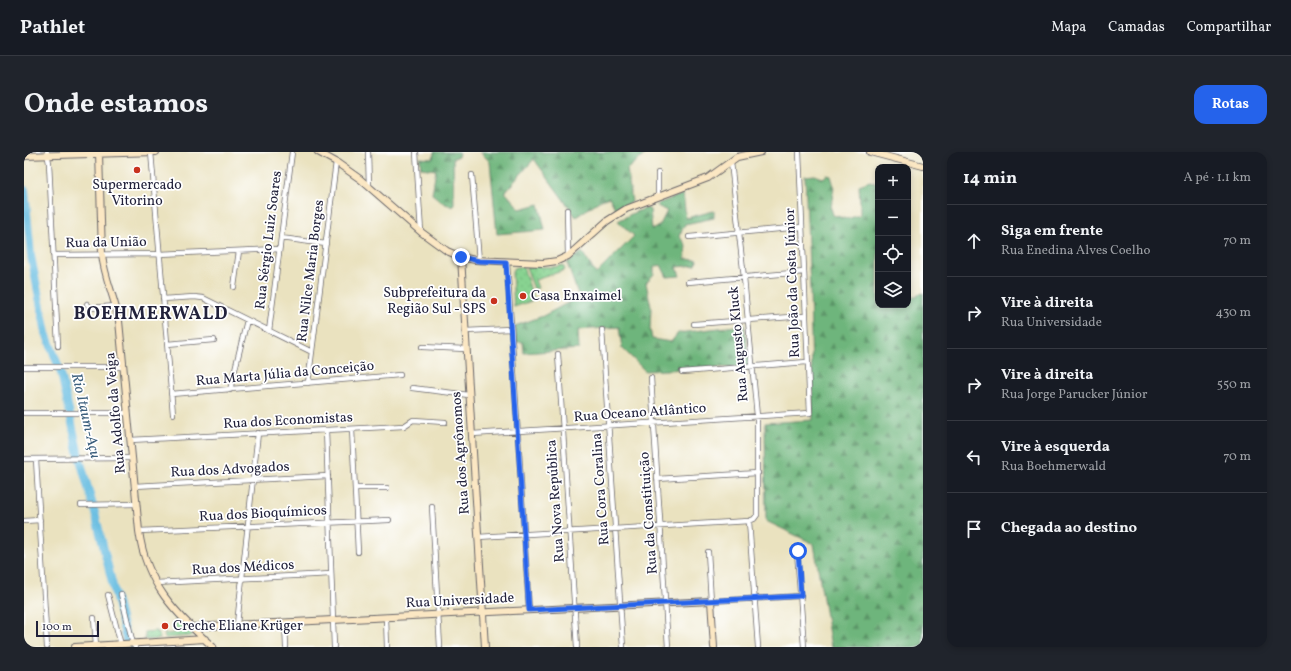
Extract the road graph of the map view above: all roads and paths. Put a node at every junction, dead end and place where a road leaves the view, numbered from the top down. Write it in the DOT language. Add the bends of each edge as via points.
graph roads {
  1 [pos="151,152"];
  2 [pos="156,152"];
  3 [pos="292,152"];
  4 [pos="318,152"];
  5 [pos="368,152"];
  6 [pos="416,152"];
  7 [pos="761,152"];
  8 [pos="798,152"];
  9 [pos="870,152"];
  10 [pos="83,153"];
  11 [pos="99,153"];
  12 [pos="47,154"];
  13 [pos="24,156"];
  14 [pos="336,162"];
  15 [pos="731,162"];
  16 [pos="923,166"];
  17 [pos="658,173"];
  18 [pos="472,175"];
  19 [pos="369,186"];
  20 [pos="658,197"];
  21 [pos="567,210"];
  22 [pos="802,227"];
  23 [pos="421,232"];
  24 [pos="739,233"];
  25 [pos="689,237"];
  26 [pos="281,238"];
  27 [pos="326,244"];
  28 [pos="279,249"];
  29 [pos="239,250"];
  30 [pos="102,254"];
  31 [pos="159,254"];
  32 [pos="54,255"];
  33 [pos="568,256"];
  34 [pos="461,257"];
  35 [pos="479,261"];
  36 [pos="506,262"];
  37 [pos="804,272"];
  38 [pos="744,278"];
  39 [pos="688,282"];
  40 [pos="234,287"];
  41 [pos="163,299"];
  42 [pos="87,304"];
  43 [pos="116,306"];
  44 [pos="806,316"];
  45 [pos="247,320"];
  46 [pos="748,320"];
  47 [pos="694,324"];
  48 [pos="511,329"];
  49 [pos="602,330"];
  50 [pos="269,331"];
  51 [pos="465,332"];
  52 [pos="214,340"];
  53 [pos="167,344"];
  54 [pos="58,346"];
  55 [pos="422,347"];
  56 [pos="466,349"];
  57 [pos="312,352"];
  58 [pos="558,354"];
  59 [pos="807,362"];
  60 [pos="752,366"];
  61 [pos="123,367"];
  62 [pos="24,368"];
  63 [pos="682,372"];
  64 [pos="400,375"];
  65 [pos="651,378"];
  66 [pos="308,383"];
  67 [pos="412,388"];
  68 [pos="230,390"];
  69 [pos="171,394"];
  70 [pos="469,395"];
  71 [pos="24,413"];
  72 [pos="128,413"];
  73 [pos="810,413"];
  74 [pos="173,414"];
  75 [pos="757,416"];
  76 [pos="445,422"];
  77 [pos="654,423"];
  78 [pos="608,426"];
  79 [pos="563,428"];
  80 [pos="352,429"];
  81 [pos="326,430"];
  82 [pos="517,431"];
  83 [pos="258,434"];
  84 [pos="472,434"];
  85 [pos="130,440"];
  86 [pos="132,458"];
  87 [pos="24,459"];
  88 [pos="36,459"];
  89 [pos="758,474"];
  90 [pos="328,476"];
  91 [pos="658,479"];
  92 [pos="253,480"];
  93 [pos="134,486"];
  94 [pos="355,488"];
  95 [pos="386,488"];
  96 [pos="136,504"];
  97 [pos="81,505"];
  98 [pos="432,507"];
  99 [pos="40,520"];
  100 [pos="389,520"];
  101 [pos="24,521"];
  102 [pos="356,521"];
  103 [pos="749,521"];
  104 [pos="329,522"];
  105 [pos="248,526"];
  106 [pos="660,526"];
  107 [pos="615,529"];
  108 [pos="139,531"];
  109 [pos="570,531"];
  110 [pos="524,534"];
  111 [pos="478,537"];
  112 [pos="798,551"];
  113 [pos="358,552"];
  114 [pos="708,552"];
  115 [pos="331,574"];
  116 [pos="242,579"];
  117 [pos="156,583"];
  118 [pos="121,594"];
  119 [pos="108,595"];
  120 [pos="801,596"];
  121 [pos="755,598"];
  122 [pos="711,601"];
  123 [pos="665,603"];
  124 [pos="620,605"];
  125 [pos="574,608"];
  126 [pos="529,610"];
  127 [pos="483,612"];
  128 [pos="438,614"];
  129 [pos="386,617"];
  130 [pos="94,618"];
  131 [pos="333,620"];
  132 [pos="285,622"];
  133 [pos="237,624"];
  134 [pos="192,627"];
  135 [pos="205,639"];
  136 [pos="127,645"];
  137 [pos="96,646"];
  138 [pos="47,647"];
  139 [pos="75,647"];
  140 [pos="213,647"];
  141 [pos="286,647"];
  142 [pos="334,647"];
  143 [pos="387,647"];
  144 [pos="440,647"];
  145 [pos="485,647"];
  146 [pos="577,647"];
  147 [pos="622,647"];
  148 [pos="668,647"];
  149 [pos="714,647"];
  150 [pos="758,647"];
  151 [pos="804,647"];
  1 -- 2 [label="street"];
  1 -- 11 [label="street"];
  1 -- 31 [label="street"];
  3 -- 26 [label="street, Rua Sérgio Luiz Soares"];
  4 -- 14 [label="street"];
  5 -- 19 [label="street"];
  6 -- 23 [label="street"];
  7 -- 15 [label="street" via="742,156"];
  8 -- 22 [label="street, Rua João da Costa Júnior"];
  9 -- 16 [label="street"];
  10 -- 11 [label="street"];
  10 -- 12 [label="street"];
  11 -- 30 [label="street, Rua Adolfo da Veiga"];
  12 -- 13 [label="street"];
  12 -- 32 [label="street"];
  14 -- 19 [label="street"];
  14 -- 27 [label="street, Rua Nilce Maria Borges"];
  15 -- 20 [label="street" via="708,178"];
  15 -- 24 [label="street, Rua Augusto Kluck"];
  17 -- 20 [label="street"];
  18 -- 35 [label="street"];
  19 -- 23 [label="street"];
  20 -- 33 [label="street" via="612,217"];
  21 -- 33 [label="street"];
  22 -- 24 [label="street"];
  22 -- 37 [label="street, Rua João da Costa Júnior"];
  23 -- 34 [label="street" via="438,246"];
  24 -- 25 [label="street"];
  24 -- 38 [label="street, Rua Augusto Kluck"];
  26 -- 27 [label="street"];
  26 -- 28 [label="street, Rua Sérgio Luiz Soares"];
  27 -- 57 [label="street, Rua Nilce Maria Borges"];
  28 -- 29 [label="street, Rua da União"];
  28 -- 50 [label="street, Rua Sérgio Luiz Soares"];
  29 -- 31 [label="street, Rua da União"];
  29 -- 40 [label="street"];
  30 -- 31 [label="street, Rua da União"];
  30 -- 32 [label="street, Rua da União"];
  30 -- 43 [label="street, Rua Adolfo da Veiga"];
  31 -- 41 [label="street"];
  32 -- 54 [label="street"];
  33 -- 36 [label="street" via="550,263"];
  34 -- 35 [label="street"];
  34 -- 51 [label="street, Rua dos Agrônomos"];
  35 -- 36 [label="street"];
  36 -- 48 [label="street"];
  37 -- 38 [label="street"];
  37 -- 44 [label="street, Rua João da Costa Júnior"];
  38 -- 39 [label="street"];
  38 -- 46 [label="street, Rua Augusto Kluck"];
  41 -- 45 [label="street" via="200,297"];
  41 -- 53 [label="street"];
  42 -- 43 [label="street" via="91,308"];
  43 -- 61 [label="street, Rua Adolfo da Veiga"];
  44 -- 46 [label="street"];
  44 -- 59 [label="street, Rua João da Costa Júnior"];
  45 -- 50 [label="street"];
  45 -- 68 [label="street"];
  46 -- 47 [label="street"];
  46 -- 60 [label="street, Rua Augusto Kluck"];
  48 -- 51 [label="street"];
  48 -- 82 [label="street"];
  49 -- 78 [label="street, Rua Cora Coralina"];
  50 -- 57 [label="street"];
  51 -- 56 [label="street, Rua dos Agrônomos"];
  52 -- 53 [label="street"];
  53 -- 69 [label="street"];
  55 -- 56 [label="street"];
  56 -- 70 [label="street, Rua dos Agrônomos"];
  57 -- 66 [label="street, Rua Nilce Maria Borges"];
  58 -- 79 [label="street, Rua Nova República"];
  59 -- 60 [label="street"];
  59 -- 73 [label="street, Rua João da Costa Júnior"];
  60 -- 63 [label="street"];
  60 -- 75 [label="street, Rua Augusto Kluck"];
  61 -- 62 [label="street"];
  61 -- 72 [label="street, Rua Adolfo da Veiga"];
  64 -- 66 [label="street, Rua Marta Júlia da Conceição"];
  65 -- 77 [label="street, Rua da Constituição"];
  66 -- 68 [label="street, Rua Marta Júlia da Conceição"];
  67 -- 70 [label="street"];
  68 -- 69 [label="street, Rua Marta Júlia da Conceição"];
  69 -- 74 [label="street"];
  70 -- 84 [label="street, Rua dos Agrônomos"];
  71 -- 72 [label="street"];
  72 -- 85 [label="street, Rua Adolfo da Veiga"];
  73 -- 75 [label="street, Rua Oceano Atlântico"];
  75 -- 77 [label="street, Rua Oceano Atlântico"];
  75 -- 89 [label="street, Rua Augusto Kluck"];
  76 -- 80 [label="street, Rua dos Economistas" via="413,420 404,426"];
  77 -- 78 [label="street, Rua Oceano Atlântico"];
  77 -- 91 [label="street, Rua da Constituição"];
  78 -- 79 [label="street, Rua Oceano Atlântico"];
  78 -- 107 [label="street, Rua Cora Coralina"];
  79 -- 82 [label="street, Rua Oceano Atlântico"];
  79 -- 109 [label="street, Rua Nova República"];
  80 -- 81 [label="street, Rua dos Economistas"];
  80 -- 94 [label="street"];
  81 -- 83 [label="street, Rua dos Economistas"];
  81 -- 90 [label="street"];
  82 -- 84 [label="street, Rua Oceano Atlântico"];
  82 -- 110 [label="street"];
  83 -- 85 [label="street, Rua dos Economistas"];
  83 -- 92 [label="street"];
  84 -- 111 [label="street, Rua dos Agrônomos"];
  85 -- 86 [label="street, Rua Adolfo da Veiga"];
  86 -- 88 [label="street"];
  86 -- 93 [label="street, Rua Adolfo da Veiga"];
  87 -- 88 [label="street"];
  88 -- 99 [label="street"];
  89 -- 91 [label="street"];
  89 -- 103 [label="street, Rua Augusto Kluck" via="757,515"];
  90 -- 92 [label="street, Rua dos Advogados"];
  90 -- 104 [label="street"];
  91 -- 106 [label="street, Rua da Constituição"];
  92 -- 93 [label="street, Rua dos Advogados"];
  92 -- 105 [label="street"];
  93 -- 96 [label="street, Rua Adolfo da Veiga"];
  94 -- 95 [label="street"];
  94 -- 102 [label="street"];
  96 -- 97 [label="street"];
  96 -- 108 [label="street, Rua Adolfo da Veiga"];
  98 -- 128 [label="street"];
  99 -- 101 [label="street"];
  99 -- 138 [label="street"];
  100 -- 102 [label="street, Rua dos Bioquímicos"];
  102 -- 104 [label="street, Rua dos Bioquímicos"];
  102 -- 113 [label="street"];
  103 -- 106 [label="street"];
  103 -- 121 [label="street"];
  104 -- 105 [label="street, Rua dos Bioquímicos"];
  104 -- 115 [label="street"];
  105 -- 108 [label="street, Rua dos Bioquímicos"];
  105 -- 116 [label="street"];
  106 -- 107 [label="street"];
  106 -- 123 [label="street, Rua da Constituição"];
  107 -- 109 [label="street"];
  107 -- 124 [label="street, Rua Cora Coralina"];
  108 -- 117 [label="street, Rua Adolfo da Veiga" via="144,556"];
  109 -- 110 [label="street"];
  109 -- 125 [label="street, Rua Nova República"];
  110 -- 111 [label="street"];
  110 -- 126 [label="street"];
  111 -- 127 [label="street, Rua dos Agrônomos"];
  112 -- 120 [label="street"];
  114 -- 122 [label="street"];
  115 -- 116 [label="street, Rua dos Médicos"];
  115 -- 131 [label="street"];
  116 -- 117 [label="street, Rua dos Médicos"];
  116 -- 133 [label="street"];
  117 -- 134 [label="street, Rua Adolfo da Veiga" via="166,600"];
  118 -- 136 [label="street"];
  119 -- 136 [label="street"];
  120 -- 121 [label="street, Rua Universidade"];
  120 -- 151 [label="street"];
  121 -- 122 [label="street, Rua Universidade"];
  121 -- 150 [label="street"];
  122 -- 123 [label="street, Rua Universidade"];
  122 -- 149 [label="street"];
  123 -- 124 [label="street, Rua Universidade"];
  123 -- 148 [label="street, Rua da Constituição"];
  124 -- 125 [label="street, Rua Universidade"];
  124 -- 147 [label="street, Rua Cora Coralina"];
  125 -- 126 [label="street, Rua Universidade"];
  125 -- 146 [label="street, Rua Nova República"];
  126 -- 127 [label="street, Rua Universidade"];
  127 -- 128 [label="street, Rua Universidade"];
  127 -- 145 [label="street, Rua dos Agrônomos"];
  128 -- 129 [label="street, Rua Universidade"];
  128 -- 144 [label="street"];
  129 -- 131 [label="street, Rua Universidade"];
  129 -- 143 [label="street"];
  130 -- 137 [label="street"];
  131 -- 132 [label="street, Rua Universidade"];
  131 -- 142 [label="street"];
  132 -- 133 [label="street, Rua Universidade"];
  132 -- 141 [label="street"];
  133 -- 134 [label="street, Rua Universidade"];
  134 -- 135 [label="street, Rua Adolfo da Veiga"];
  135 -- 136 [label="street"];
  135 -- 140 [label="street, Rua Adolfo da Veiga"];
  136 -- 137 [label="street"];
  137 -- 139 [label="street"];
}
